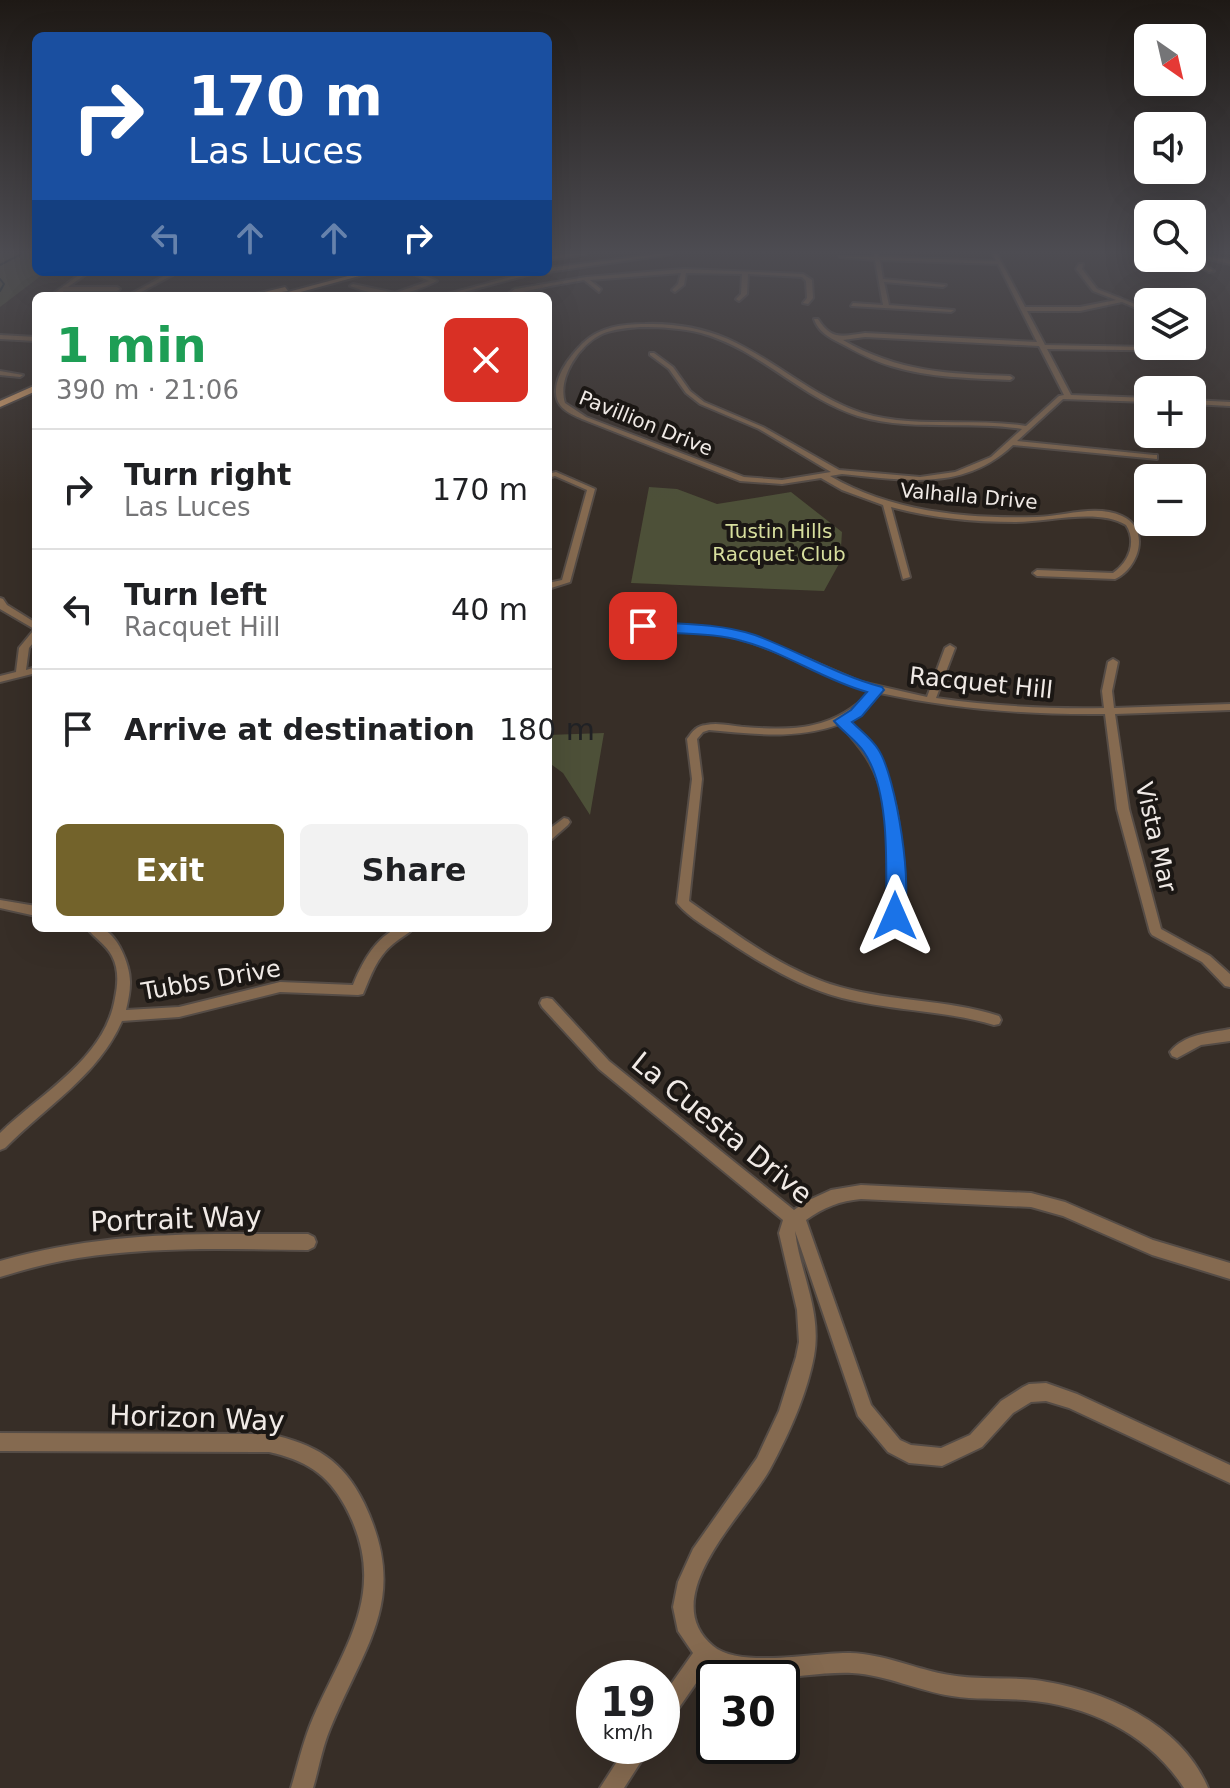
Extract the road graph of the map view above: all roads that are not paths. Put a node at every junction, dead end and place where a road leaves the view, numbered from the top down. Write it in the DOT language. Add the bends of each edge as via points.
graph roads {
  1 [pos="595,337"];
  2 [pos="723,337"];
  3 [pos="847,337"];
  4 [pos="904,337"];
  5 [pos="1038,337"];
  6 [pos="836,339"];
  7 [pos="1042,346"];
  8 [pos="1134,348"];
  9 [pos="652,354"];
  10 [pos="0,373"];
  11 [pos="20,375"];
  12 [pos="1010,378"];
  13 [pos="32,386"];
  14 [pos="32,387"];
  15 [pos="1068,396"];
  16 [pos="0,398"];
  17 [pos="1134,399"];
  18 [pos="1206,403"];
  19 [pos="0,404"];
  20 [pos="1230,404"];
  21 [pos="1027,428"];
  22 [pos="1014,443"];
  23 [pos="1154,457"];
  24 [pos="837,472"];
  25 [pos="552,475"];
  26 [pos="822,475"];
  27 [pos="887,505"];
  28 [pos="1037,573"];
  29 [pos="906,577"];
  30 [pos="552,585"];
  31 [pos="0,601"];
  32 [pos="32,625"];
  33 [pos="643,626"];
  34 [pos="32,638"];
  35 [pos="950,648"];
  36 [pos="1113,662"];
  37 [pos="32,671"];
  38 [pos="21,672"];
  39 [pos="0,679"];
  40 [pos="877,690"];
  41 [pos="931,699"];
  42 [pos="1230,707"];
  43 [pos="1112,713"];
  44 [pos="842,721"];
  45 [pos="564,822"];
  46 [pos="552,832"];
  47 [pos="0,904"];
  48 [pos="32,910"];
  49 [pos="895,916"];
  50 [pos="98,932"];
  51 [pos="400,932"];
  52 [pos="1230,982"];
  53 [pos="547,1003"];
  54 [pos="119,1016"];
  55 [pos="994,1020"];
  56 [pos="1230,1035"];
  57 [pos="1177,1052"];
  58 [pos="0,1143"];
  59 [pos="796,1218"];
  60 [pos="308,1242"];
  61 [pos="0,1269"];
  62 [pos="1230,1271"];
  63 [pos="0,1442"];
  64 [pos="1230,1474"];
  65 [pos="705,1653"];
  66 [pos="680,1689"];
  67 [pos="628,1764"];
  68 [pos="302,1788"];
  69 [pos="611,1788"];
  70 [pos="1197,1788"];
  1 -- 26 [label="street, Pavillion Drive" via="574,353 560,391 565,408 734,476 782,482"];
  2 -- 21 [label="street, Pavillion Drive" via="826,400 872,418 914,425 994,423"];
  3 -- 6 [label="street"];
  4 -- 7 [label="street"];
  5 -- 7 [label="street"];
  6 -- 12 [label="street" via="900,369"];
  7 -- 8 [label="street"];
  7 -- 15 [label="street"];
  9 -- 24 [label="street" via="702,403 761,428"];
  10 -- 11 [label="street"];
  13 -- 16 [label="main road"];
  14 -- 19 [label="main road"];
  15 -- 17 [label="street"];
  15 -- 21 [label="street"];
  18 -- 20 [label="street"];
  21 -- 22 [label="street"];
  22 -- 23 [label="street"];
  22 -- 24 [label="street" via="994,459 947,476 905,479"];
  24 -- 26 [label="street, Pavillion Drive"];
  25 -- 30 [label="street" via="591,489 566,582"];
  26 -- 27 [label="street, Valhalla Drive"];
  27 -- 28 [label="street, Valhalla Drive" via="1011,519 1119,517 1137,542 1123,572 1115,576"];
  27 -- 29 [label="street"];
  31 -- 32 [label="street"];
  33 -- 40 [label="street, Racquet Hill" via="749,638"];
  34 -- 38 [label="street" via="24,648"];
  35 -- 41 [label="street"];
  36 -- 43 [label="street, Vista Mar" via="1107,691"];
  37 -- 38 [label="street"];
  38 -- 39 [label="street"];
  40 -- 41 [label="street, Racquet Hill"];
  40 -- 44 [label="street"];
  41 -- 43 [label="street, Racquet Hill"];
  42 -- 43 [label="street, Racquet Hill"];
  43 -- 52 [label="street, Vista Mar" via="1123,809 1156,932 1206,959"];
  44 -- 49 [label="street" via="871,750 883,778 895,846"];
  44 -- 55 [label="street" via="790,732 699,730 692,739 697,779 683,903 776,967 865,998 961,1008"];
  45 -- 46 [label="street"];
  47 -- 48 [label="street"];
  50 -- 54 [label="street" via="122,963"];
  51 -- 54 [label="street, Tubbs Drive" via="367,963 358,990 280,987 179,1012"];
  53 -- 59 [label="street, La Cuesta Drive" via="604,1065"];
  54 -- 58 [label="street" via="96,1054"];
  56 -- 57 [label="street" via="1198,1040"];
  59 -- 62 [label="street" via="844,1192 1031,1200"];
  59 -- 64 [label="street, La Cuesta Drive" via="806,1232 864,1410 894,1446 924,1457 957,1452 976,1441 1016,1400 1046,1392"];
  59 -- 65 [label="street" via="787,1233 804,1307 805,1358 763,1464 687,1580 685,1619"];
  60 -- 61 [label="street, Portrait Way" via="125,1242 37,1256"];
  63 -- 68 [label="street, Horizon Way" via="269,1443 299,1449 323,1461 338,1477 365,1525 376,1578 366,1625 318,1732"];
  65 -- 66 [label="street"];
  65 -- 70 [label="street" via="718,1661 753,1666 852,1662 955,1686 1054,1694 1109,1711 1146,1730 1167,1746"];
  67 -- 69 [label="street"];
}
